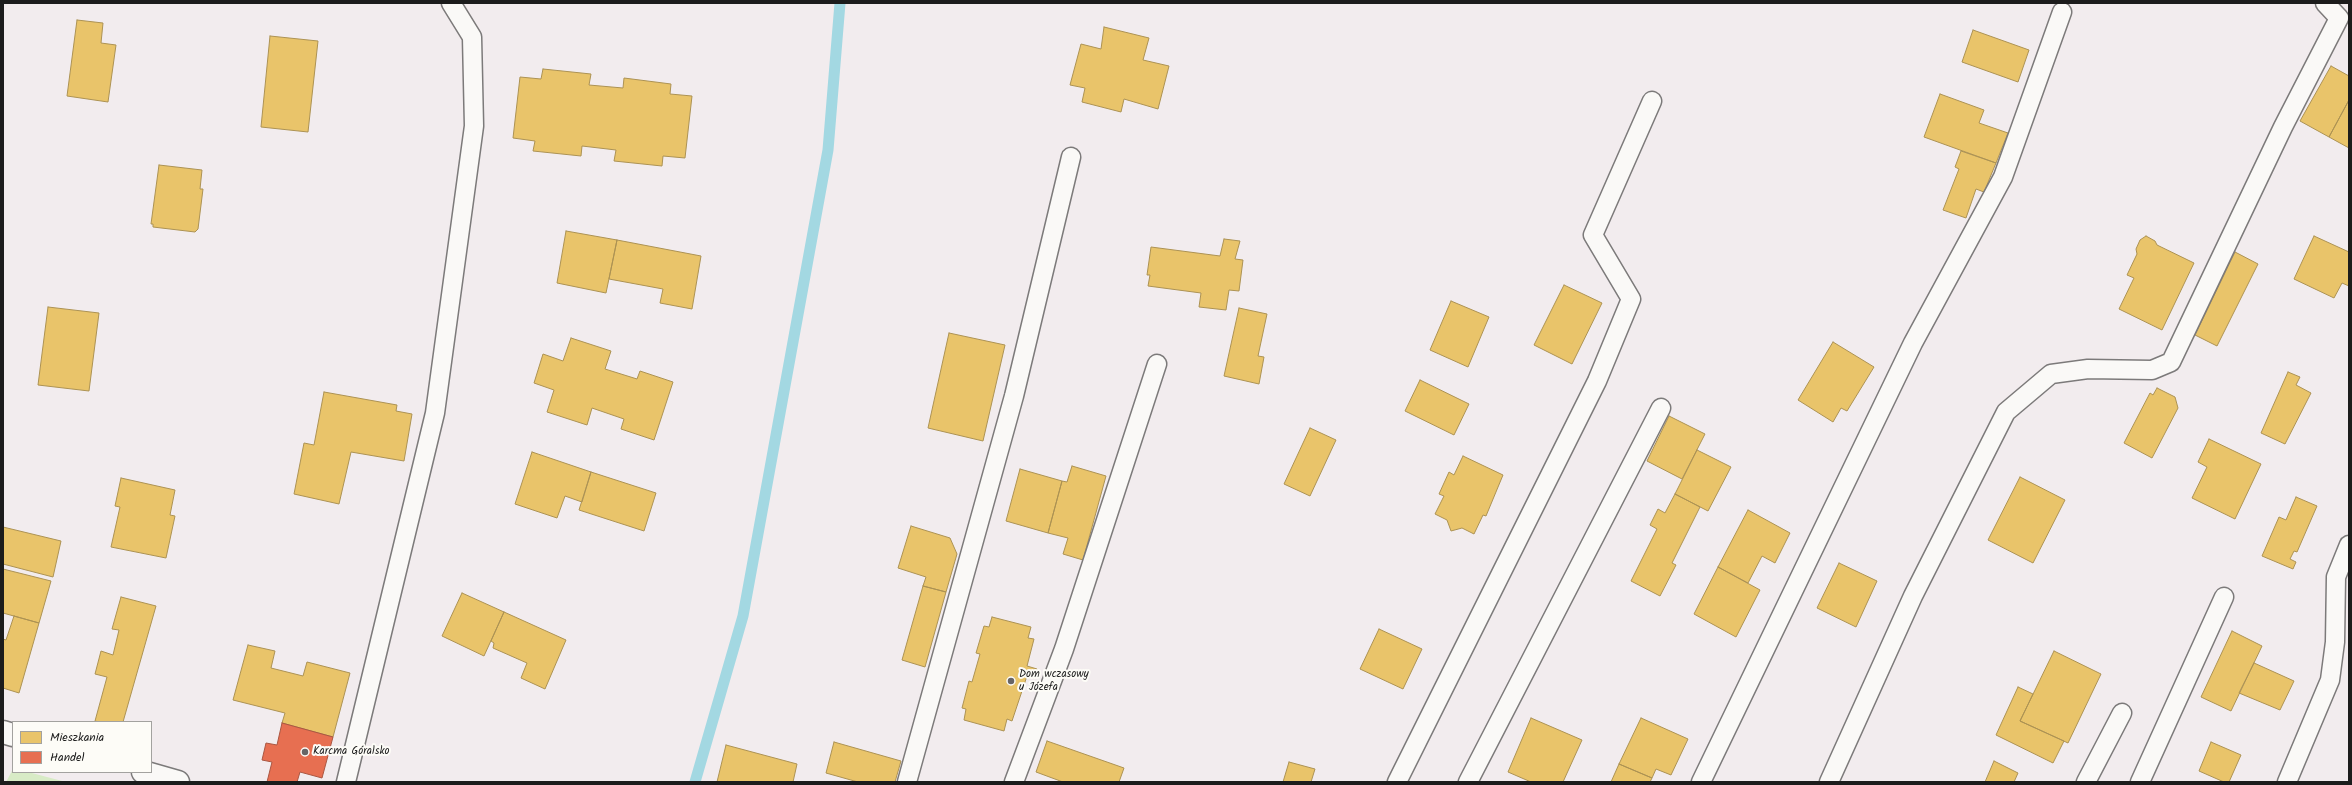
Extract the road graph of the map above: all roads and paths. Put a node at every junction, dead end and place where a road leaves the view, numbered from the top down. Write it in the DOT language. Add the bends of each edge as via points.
graph roads {
  1 [pos="451,3"];
  2 [pos="2325,3"];
  3 [pos="2062,12"];
  4 [pos="1652,101"];
  5 [pos="1071,157"];
  6 [pos="1157,364"];
  7 [pos="1661,408"];
  8 [pos="2349,546"];
  9 [pos="2224,596"];
  10 [pos="2122,713"];
  11 [pos="147,773"];
  12 [pos="178,782"];
  13 [pos="346,782"];
  14 [pos="906,782"];
  15 [pos="1014,782"];
  16 [pos="1397,782"];
  17 [pos="1468,782"];
  18 [pos="1701,782"];
  19 [pos="1829,782"];
  20 [pos="2086,782"];
  21 [pos="2140,782"];
  22 [pos="2287,782"];
  1 -- 13 [label="lane" via="472,37 474,126 435,413"];
  2 -- 19 [label="lane" via="2339,18 2283,127 2171,362 2152,370 2088,369 2051,374 2006,412 1913,596"];
  3 -- 18 [label="lane" via="2003,177 1910,350"];
  4 -- 16 [label="lane" via="1593,235 1631,299 1597,381"];
  5 -- 14 [label="lane" via="1014,396"];
  6 -- 15 [label="lane" via="1064,649"];
  7 -- 17 [label="lane"];
  8 -- 22 [label="lane" via="2336,577 2335,642 2330,680"];
  9 -- 21 [label="lane"];
  10 -- 20 [label="lane"];
  11 -- 12 [label="street"];
}
